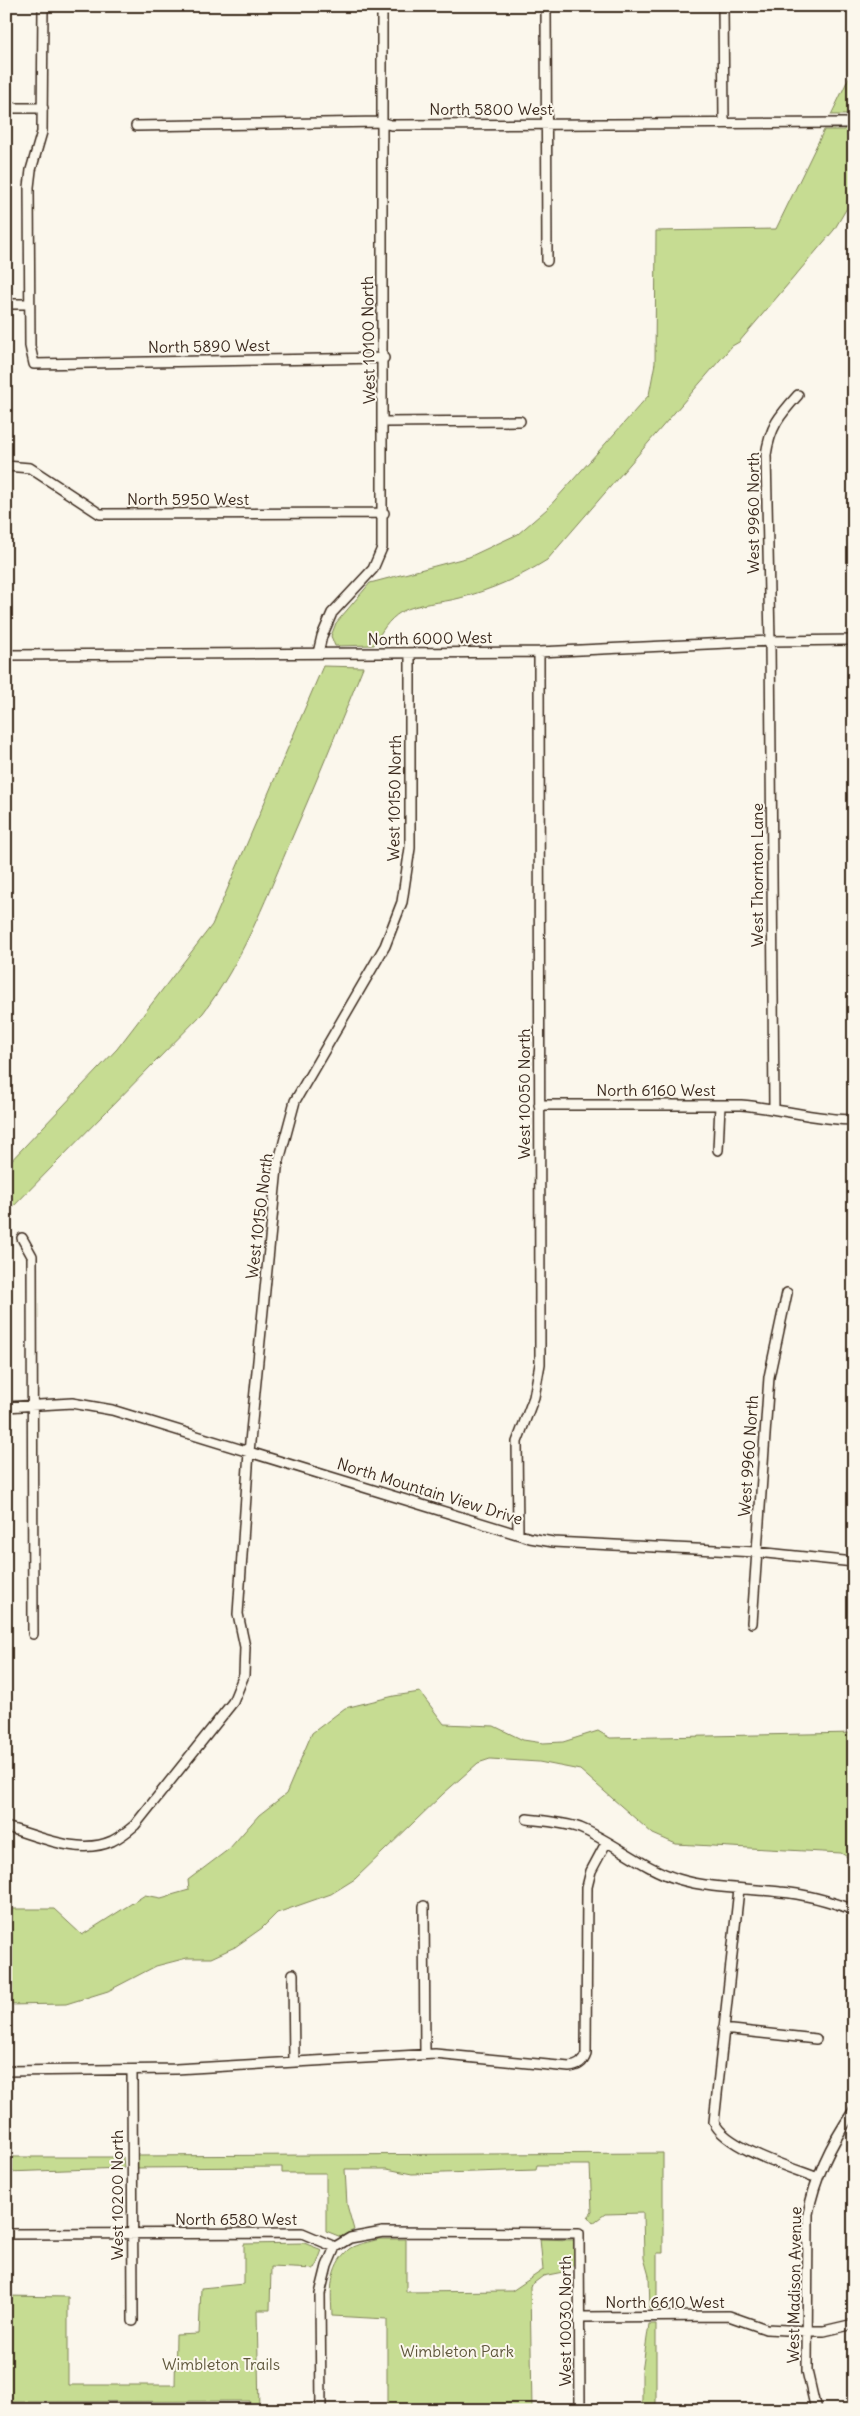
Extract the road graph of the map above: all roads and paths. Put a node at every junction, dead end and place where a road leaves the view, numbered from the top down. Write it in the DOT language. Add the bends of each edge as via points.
graph roads {
  1 [pos="44,6"];
  2 [pos="382,6"];
  3 [pos="546,6"];
  4 [pos="723,6"];
  5 [pos="6,108"];
  6 [pos="43,108"];
  7 [pos="380,122"];
  8 [pos="724,123"];
  9 [pos="547,124"];
  10 [pos="845,124"];
  11 [pos="136,126"];
  12 [pos="547,261"];
  13 [pos="6,304"];
  14 [pos="29,304"];
  15 [pos="384,358"];
  16 [pos="798,396"];
  17 [pos="520,421"];
  18 [pos="384,422"];
  19 [pos="6,466"];
  20 [pos="384,513"];
  21 [pos="854,640"];
  22 [pos="770,641"];
  23 [pos="540,652"];
  24 [pos="318,653"];
  25 [pos="410,654"];
  26 [pos="6,655"];
  27 [pos="539,1105"];
  28 [pos="720,1105"];
  29 [pos="774,1108"];
  30 [pos="854,1120"];
  31 [pos="718,1150"];
  32 [pos="22,1238"];
  33 [pos="786,1293"];
  34 [pos="31,1406"];
  35 [pos="6,1407"];
  36 [pos="249,1452"];
  37 [pos="518,1533"];
  38 [pos="756,1552"];
  39 [pos="854,1562"];
  40 [pos="752,1623"];
  41 [pos="33,1634"];
  42 [pos="527,1819"];
  43 [pos="6,1827"];
  44 [pos="606,1843"];
  45 [pos="738,1889"];
  46 [pos="424,1906"];
  47 [pos="854,1910"];
  48 [pos="293,1974"];
  49 [pos="723,2029"];
  50 [pos="816,2039"];
  51 [pos="425,2054"];
  52 [pos="294,2062"];
  53 [pos="132,2070"];
  54 [pos="6,2071"];
  55 [pos="854,2110"];
  56 [pos="818,2178"];
  57 [pos="132,2233"];
  58 [pos="6,2234"];
  59 [pos="335,2247"];
  60 [pos="580,2317"];
  61 [pos="133,2321"];
  62 [pos="854,2324"];
  63 [pos="807,2331"];
  64 [pos="321,2410"];
  65 [pos="580,2410"];
  66 [pos="816,2410"];
  1 -- 6 [label="street"];
  2 -- 7 [label="street, West 10100 North"];
  3 -- 9 [label="street"];
  4 -- 8 [label="street"];
  5 -- 6 [label="street"];
  6 -- 14 [label="street" via="42,132 29,187"];
  7 -- 9 [label="street, North 5800 West" via="390,125"];
  7 -- 11 [label="street, North 5800 West"];
  7 -- 15 [label="street, West 10100 North"];
  8 -- 9 [label="street, North 5800 West"];
  8 -- 10 [label="street, North 5800 West"];
  9 -- 12 [label="street"];
  13 -- 14 [label="street"];
  14 -- 15 [label="street, North 5890 West" via="34,364"];
  15 -- 18 [label="street, West 10100 North"];
  16 -- 22 [label="street, West 9960 North" via="778,417 769,437 766,456"];
  17 -- 18 [label="street"];
  18 -- 20 [label="street, West 10100 North"];
  19 -- 20 [label="street, North 5950 West" via="30,468 100,514"];
  20 -- 24 [label="street, West 10100 North" via="382,548 373,569 332,613"];
  21 -- 22 [label="street, North 6000 West"];
  22 -- 23 [label="street, North 6000 West"];
  22 -- 29 [label="street, West Thornton Lane"];
  23 -- 25 [label="street, North 6000 West"];
  23 -- 27 [label="street, West 10050 North"];
  24 -- 25 [label="street, North 6000 West"];
  24 -- 26 [label="street, North 6000 West"];
  25 -- 36 [label="street, West 10150 North" via="410,848 402,902 386,946 295,1101 277,1168"];
  27 -- 28 [label="street, North 6160 West"];
  27 -- 37 [label="street, West 10050 North" via="540,1364 534,1397 517,1442"];
  28 -- 29 [label="street, North 6160 West"];
  28 -- 31 [label="street"];
  29 -- 30 [label="street, North 6160 West"];
  32 -- 34 [label="street" via="32,1256"];
  33 -- 38 [label="street, West 9960 North" via="769,1377"];
  34 -- 35 [label="street, North Mountain View Drive"];
  34 -- 36 [label="street, North Mountain View Drive" via="72,1403 112,1410"];
  34 -- 41 [label="street"];
  36 -- 37 [label="street, North Mountain View Drive"];
  36 -- 43 [label="street, West 10150 North" via="238,1614 245,1647 244,1675 233,1702 134,1825 111,1841 60,1844"];
  37 -- 38 [label="street, North Mountain View Drive" via="553,1542"];
  38 -- 39 [label="street, North Mountain View Drive"];
  38 -- 40 [label="street, West 9960 North"];
  42 -- 44 [label="street" via="572,1825"];
  44 -- 45 [label="street" via="671,1877"];
  44 -- 51 [label="street" via="591,1871 586,1896 586,2050 582,2061 569,2067"];
  45 -- 47 [label="street" via="811,1896"];
  45 -- 49 [label="street"];
  46 -- 51 [label="street"];
  48 -- 52 [label="street"];
  49 -- 50 [label="street"];
  49 -- 56 [label="street" via="714,2112 716,2126 724,2135 751,2150"];
  51 -- 52 [label="street"];
  52 -- 53 [label="street"];
  53 -- 54 [label="street"];
  53 -- 57 [label="street, West 10200 North"];
  55 -- 56 [label="street, West Madison Avenue"];
  56 -- 63 [label="street, West Madison Avenue" via="807,2224"];
  57 -- 58 [label="street, North 6580 West"];
  57 -- 59 [label="street, North 6580 West" via="302,2233"];
  57 -- 61 [label="street, West 10200 North"];
  59 -- 60 [label="street, West 10030 North" via="350,2238 383,2232 579,2232"];
  59 -- 64 [label="street" via="320,2294"];
  60 -- 63 [label="street, North 6610 West" via="729,2316 766,2329"];
  60 -- 65 [label="street, West 10030 North"];
  62 -- 63 [label="street, North 6610 West" via="824,2331"];
  63 -- 66 [label="street, West Madison Avenue" via="807,2371"];
}
